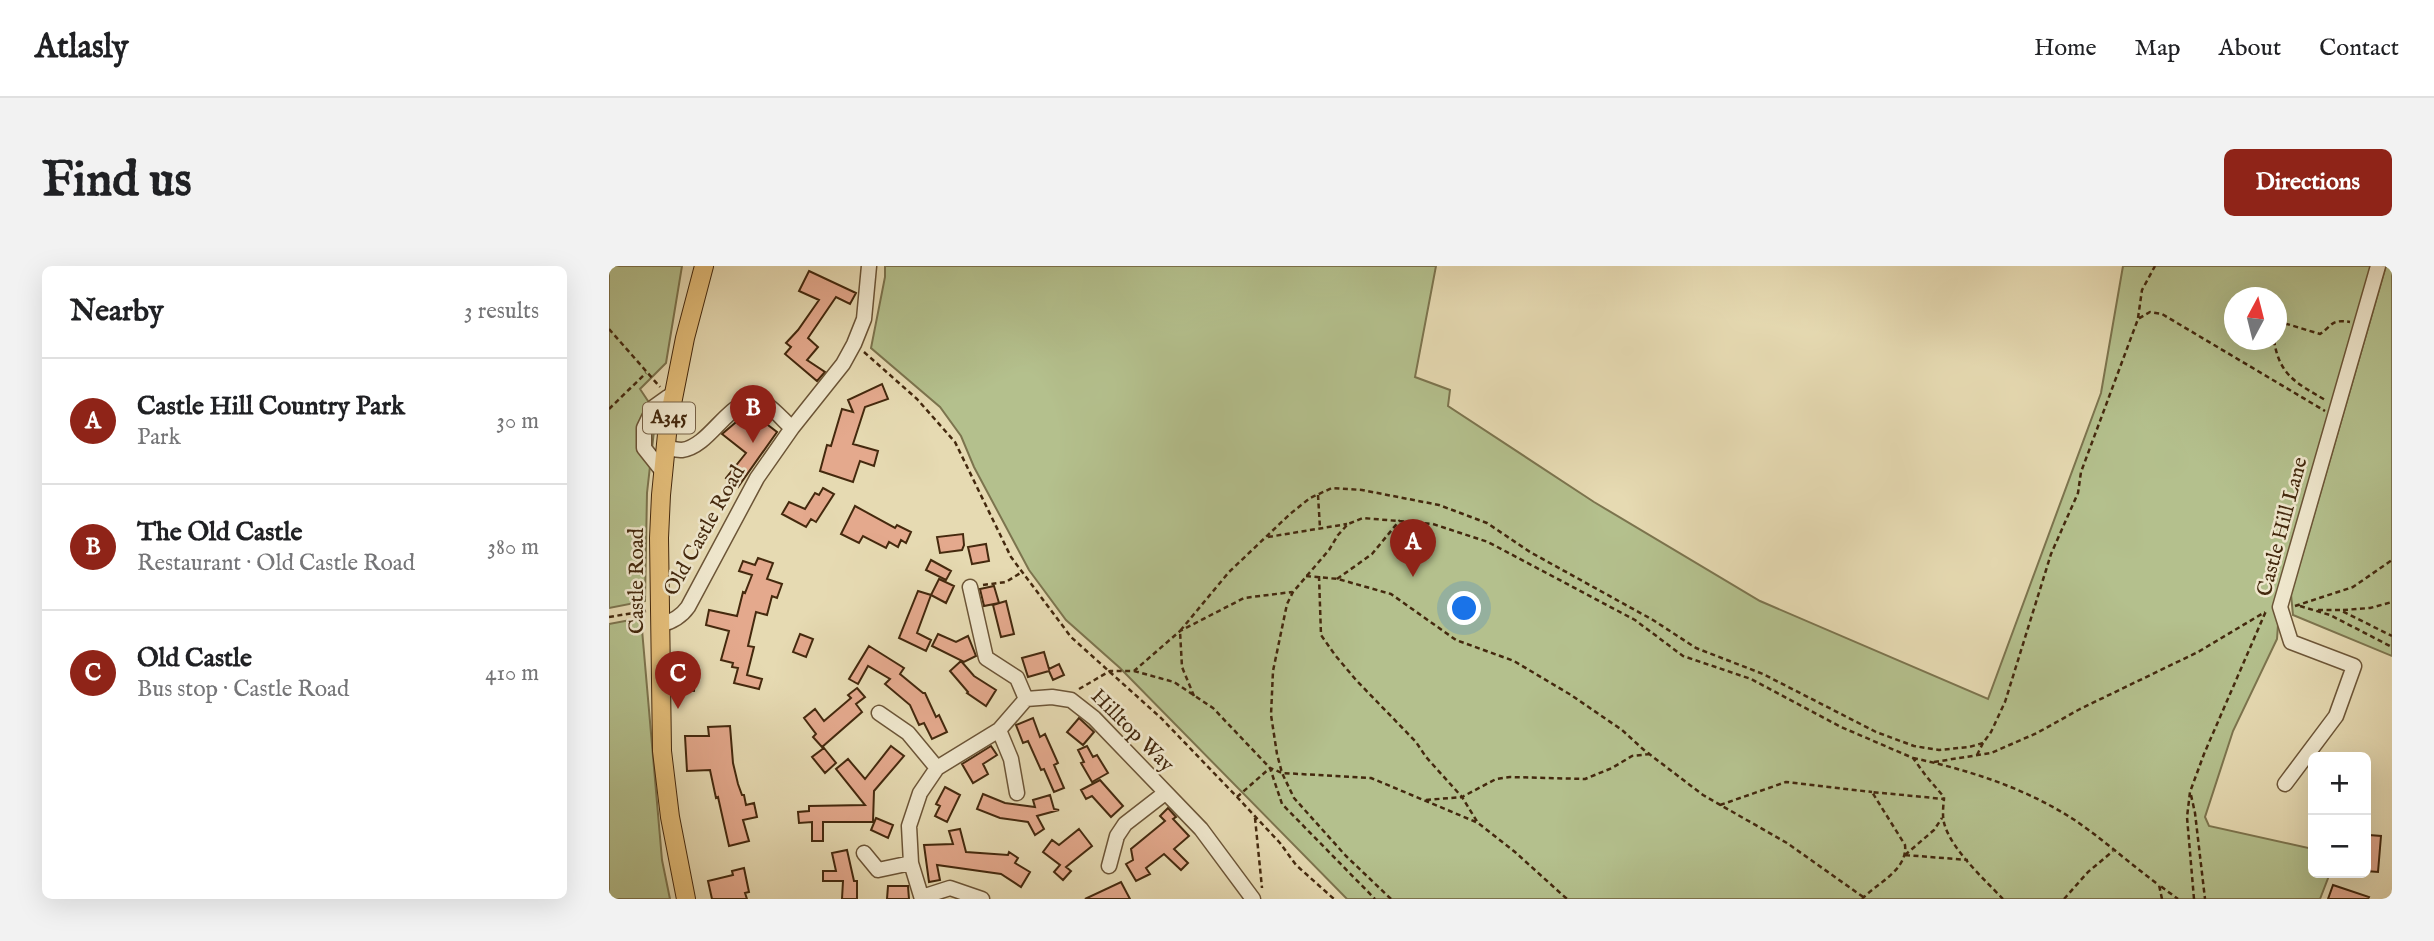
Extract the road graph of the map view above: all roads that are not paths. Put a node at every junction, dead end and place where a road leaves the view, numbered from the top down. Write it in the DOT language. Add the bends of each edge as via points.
graph roads {
  1 [pos="704,266"];
  2 [pos="869,266"];
  3 [pos="2378,266"];
  4 [pos="668,397"];
  5 [pos="792,428"];
  6 [pos="665,447"];
  7 [pos="663,472"];
  8 [pos="969,587"];
  9 [pos="660,617"];
  10 [pos="1027,699"];
  11 [pos="879,713"];
  12 [pos="999,730"];
  13 [pos="937,768"];
  14 [pos="2285,784"];
  15 [pos="1017,793"];
  16 [pos="1164,793"];
  17 [pos="864,853"];
  18 [pos="911,863"];
  19 [pos="1109,866"];
  20 [pos="922,898"];
  21 [pos="686,899"];
  22 [pos="982,899"];
  23 [pos="1253,899"];
  1 -- 6 [label="main road, Castle Road / A345" via="676,379"];
  2 -- 5 [label="street, Old Castle Road" via="864,319 854,344"];
  3 -- 14 [label="street, Castle Hill Lane" via="2273,609 2291,642 2354,666 2336,716"];
  4 -- 7 [label="street" via="654,407 644,428 644,448"];
  5 -- 6 [label="street" via="767,405 753,400 738,405 703,440 682,450"];
  5 -- 9 [label="street, Old Castle Road" via="758,478 688,607 670,623"];
  6 -- 7 [label="main road, Castle Road / A345"];
  7 -- 9 [label="main road, Castle Road / A345"];
  8 -- 10 [label="street" via="986,658 1017,678"];
  9 -- 21 [label="main road, Castle Road / A345" via="662,751"];
  10 -- 12 [label="street"];
  10 -- 16 [label="street, Hilltop Way" via="1071,700 1094,718"];
  11 -- 13 [label="street" via="908,733"];
  12 -- 13 [label="street"];
  12 -- 15 [label="street" via="1011,759"];
  13 -- 18 [label="street" via="920,793 909,826"];
  16 -- 19 [label="street, Hilltop Way" via="1125,824"];
  16 -- 23 [label="street, Hilltop Way" via="1201,829"];
  17 -- 18 [label="street" via="876,877"];
  18 -- 20 [label="street"];
  20 -- 22 [label="street" via="950,888"];
}
